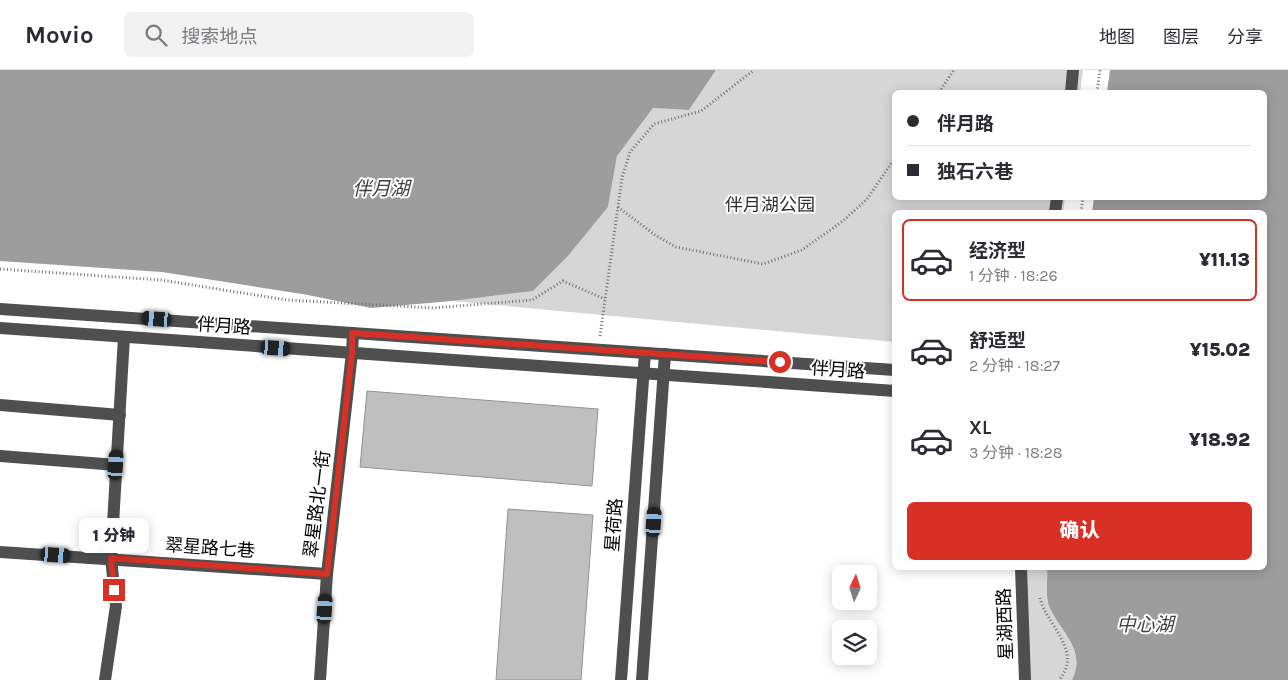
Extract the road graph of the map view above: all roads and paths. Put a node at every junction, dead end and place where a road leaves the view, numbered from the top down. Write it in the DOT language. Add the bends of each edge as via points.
graph roads {
  1 [pos="754,70"];
  2 [pos="954,70"];
  3 [pos="1073,70"];
  4 [pos="1100,70"];
  5 [pos="940,90"];
  6 [pos="1070,90"];
  7 [pos="1097,90"];
  8 [pos="892,162"];
  9 [pos="618,207"];
  10 [pos="0,269"];
  11 [pos="605,299"];
  12 [pos="0,309"];
  13 [pos="0,328"];
  14 [pos="352,333"];
  15 [pos="124,337"];
  16 [pos="598,350"];
  17 [pos="352,353"];
  18 [pos="645,353"];
  19 [pos="665,354"];
  20 [pos="892,370"];
  21 [pos="644,373"];
  22 [pos="664,374"];
  23 [pos="892,391"];
  24 [pos="0,405"];
  25 [pos="120,415"];
  26 [pos="0,456"];
  27 [pos="116,465"];
  28 [pos="0,552"];
  29 [pos="111,558"];
  30 [pos="1021,570"];
  31 [pos="327,574"];
  32 [pos="1040,593"];
  33 [pos="105,680"];
  34 [pos="320,680"];
  35 [pos="621,680"];
  36 [pos="642,680"];
  37 [pos="1025,680"];
  38 [pos="1059,680"];
  1 -- 9 [label="path" via="701,111 654,124 630,152"];
  2 -- 5 [label="path"];
  3 -- 6 [label="street"];
  4 -- 7 [label="path"];
  8 -- 9 [label="path" via="867,200 843,221 802,250 763,264 676,246"];
  9 -- 11 [label="path"];
  10 -- 11 [label="path" via="161,280 287,300 432,308 532,300 563,281"];
  11 -- 16 [label="path"];
  12 -- 14 [label="street, 伴月路"];
  13 -- 15 [label="street, 伴月路"];
  14 -- 16 [label="street, 伴月路"];
  14 -- 17 [label="street, 翠星路北一街"];
  15 -- 17 [label="street, 伴月路"];
  15 -- 25 [label="street"];
  16 -- 18 [label="street, 伴月路"];
  17 -- 21 [label="street, 伴月路"];
  17 -- 31 [label="street, 翠星路北一街"];
  18 -- 19 [label="street, 伴月路"];
  18 -- 21 [label="street, 星荷路"];
  19 -- 20 [label="street, 伴月路"];
  19 -- 22 [label="street"];
  21 -- 22 [label="street, 伴月路"];
  21 -- 35 [label="street, 星荷路"];
  22 -- 23 [label="street, 伴月路"];
  22 -- 36 [label="street"];
  24 -- 25 [label="street"];
  25 -- 27 [label="street"];
  26 -- 27 [label="street"];
  27 -- 29 [label="street"];
  28 -- 29 [label="street, 翠星路七巷"];
  29 -- 31 [label="street, 翠星路七巷"];
  29 -- 33 [label="street" via="116,606"];
  30 -- 37 [label="street, 星湖西路"];
  31 -- 34 [label="street, 翠星路北一街"];
  32 -- 38 [label="path" via="1040,601 1064,642 1066,664"];
}
